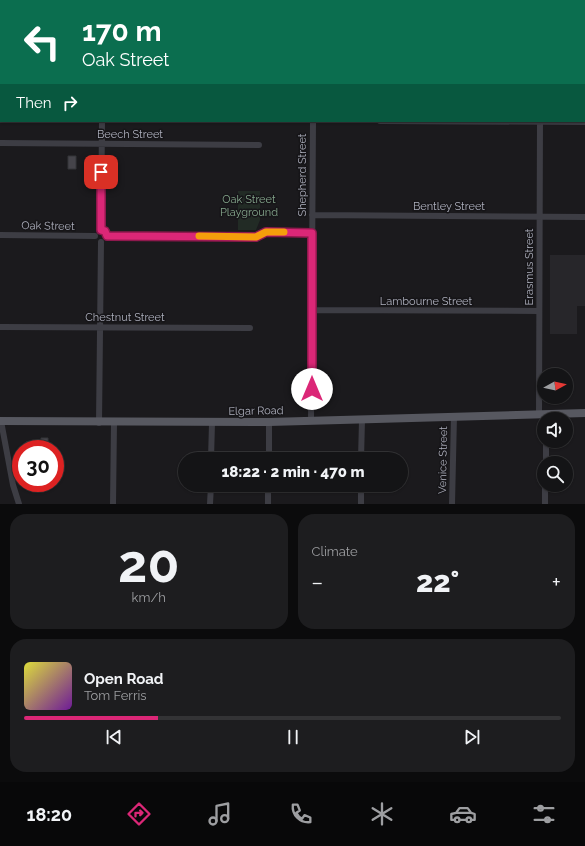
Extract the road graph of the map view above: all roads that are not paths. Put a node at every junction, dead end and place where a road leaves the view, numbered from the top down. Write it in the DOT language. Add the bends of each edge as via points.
graph roads {
  1 [pos="102,122"];
  2 [pos="312,122"];
  3 [pos="540,122"];
  4 [pos="0,143"];
  5 [pos="101,143"];
  6 [pos="259,145"];
  7 [pos="312,215"];
  8 [pos="540,217"];
  9 [pos="585,217"];
  10 [pos="101,230"];
  11 [pos="312,233"];
  12 [pos="0,235"];
  13 [pos="95,236"];
  14 [pos="107,236"];
  15 [pos="101,242"];
  16 [pos="312,310"];
  17 [pos="539,311"];
  18 [pos="0,327"];
  19 [pos="100,327"];
  20 [pos="250,328"];
  21 [pos="544,412"];
  22 [pos="585,413"];
  23 [pos="573,414"];
  24 [pos="454,416"];
  25 [pos="537,416"];
  26 [pos="362,420"];
  27 [pos="1,421"];
  28 [pos="311,421"];
  29 [pos="270,422"];
  30 [pos="100,423"];
  31 [pos="114,423"];
  32 [pos="212,423"];
  33 [pos="211,452"];
  34 [pos="269,452"];
  35 [pos="362,452"];
  36 [pos="211,492"];
  37 [pos="268,492"];
  38 [pos="361,492"];
  39 [pos="545,492"];
  40 [pos="20,504"];
  41 [pos="114,504"];
  42 [pos="210,504"];
  43 [pos="268,504"];
  44 [pos="361,504"];
  45 [pos="452,504"];
  46 [pos="545,504"];
  1 -- 5 [label="street"];
  2 -- 7 [label="street, Shepherd Street"];
  3 -- 8 [label="street, Erasmus Street"];
  4 -- 5 [label="street, Beech Street"];
  5 -- 6 [label="street, Beech Street"];
  5 -- 10 [label="street"];
  7 -- 8 [label="street, Bentley Street"];
  7 -- 11 [label="street, Shepherd Street"];
  8 -- 9 [label="street, Bentley Street"];
  8 -- 17 [label="street, Erasmus Street"];
  10 -- 13 [label="street" via="97,231"];
  10 -- 14 [label="street" via="105,231"];
  11 -- 14 [label="street" via="266,232 256,237"];
  11 -- 16 [label="street, Shepherd Street"];
  12 -- 13 [label="street, Oak Street"];
  13 -- 15 [label="street" via="96,240"];
  14 -- 15 [label="street"];
  15 -- 19 [label="street"];
  16 -- 17 [label="street, Lambourne Street"];
  16 -- 28 [label="street, Shepherd Street"];
  17 -- 21 [label="street, Erasmus Street"];
  18 -- 19 [label="street, Chestnut Street"];
  19 -- 20 [label="street, Chestnut Street"];
  19 -- 30 [label="street"];
  22 -- 23 [label="main road, Elgar Road"];
  24 -- 25 [label="main road, Elgar Road"];
  24 -- 26 [label="main road, Elgar Road"];
  24 -- 45 [label="street, Venice Street"];
  26 -- 28 [label="main road, Elgar Road"];
  26 -- 35 [label="street"];
  27 -- 30 [label="main road, Elgar Road"];
  27 -- 40 [label="street" via="13,485"];
  28 -- 29 [label="main road, Elgar Road"];
  29 -- 32 [label="main road, Elgar Road"];
  29 -- 34 [label="street"];
  30 -- 31 [label="main road, Elgar Road"];
  31 -- 32 [label="main road, Elgar Road"];
  31 -- 41 [label="street"];
  32 -- 33 [label="street"];
  36 -- 42 [label="street"];
  37 -- 43 [label="street"];
  38 -- 44 [label="street"];
  39 -- 46 [label="street"];
}
